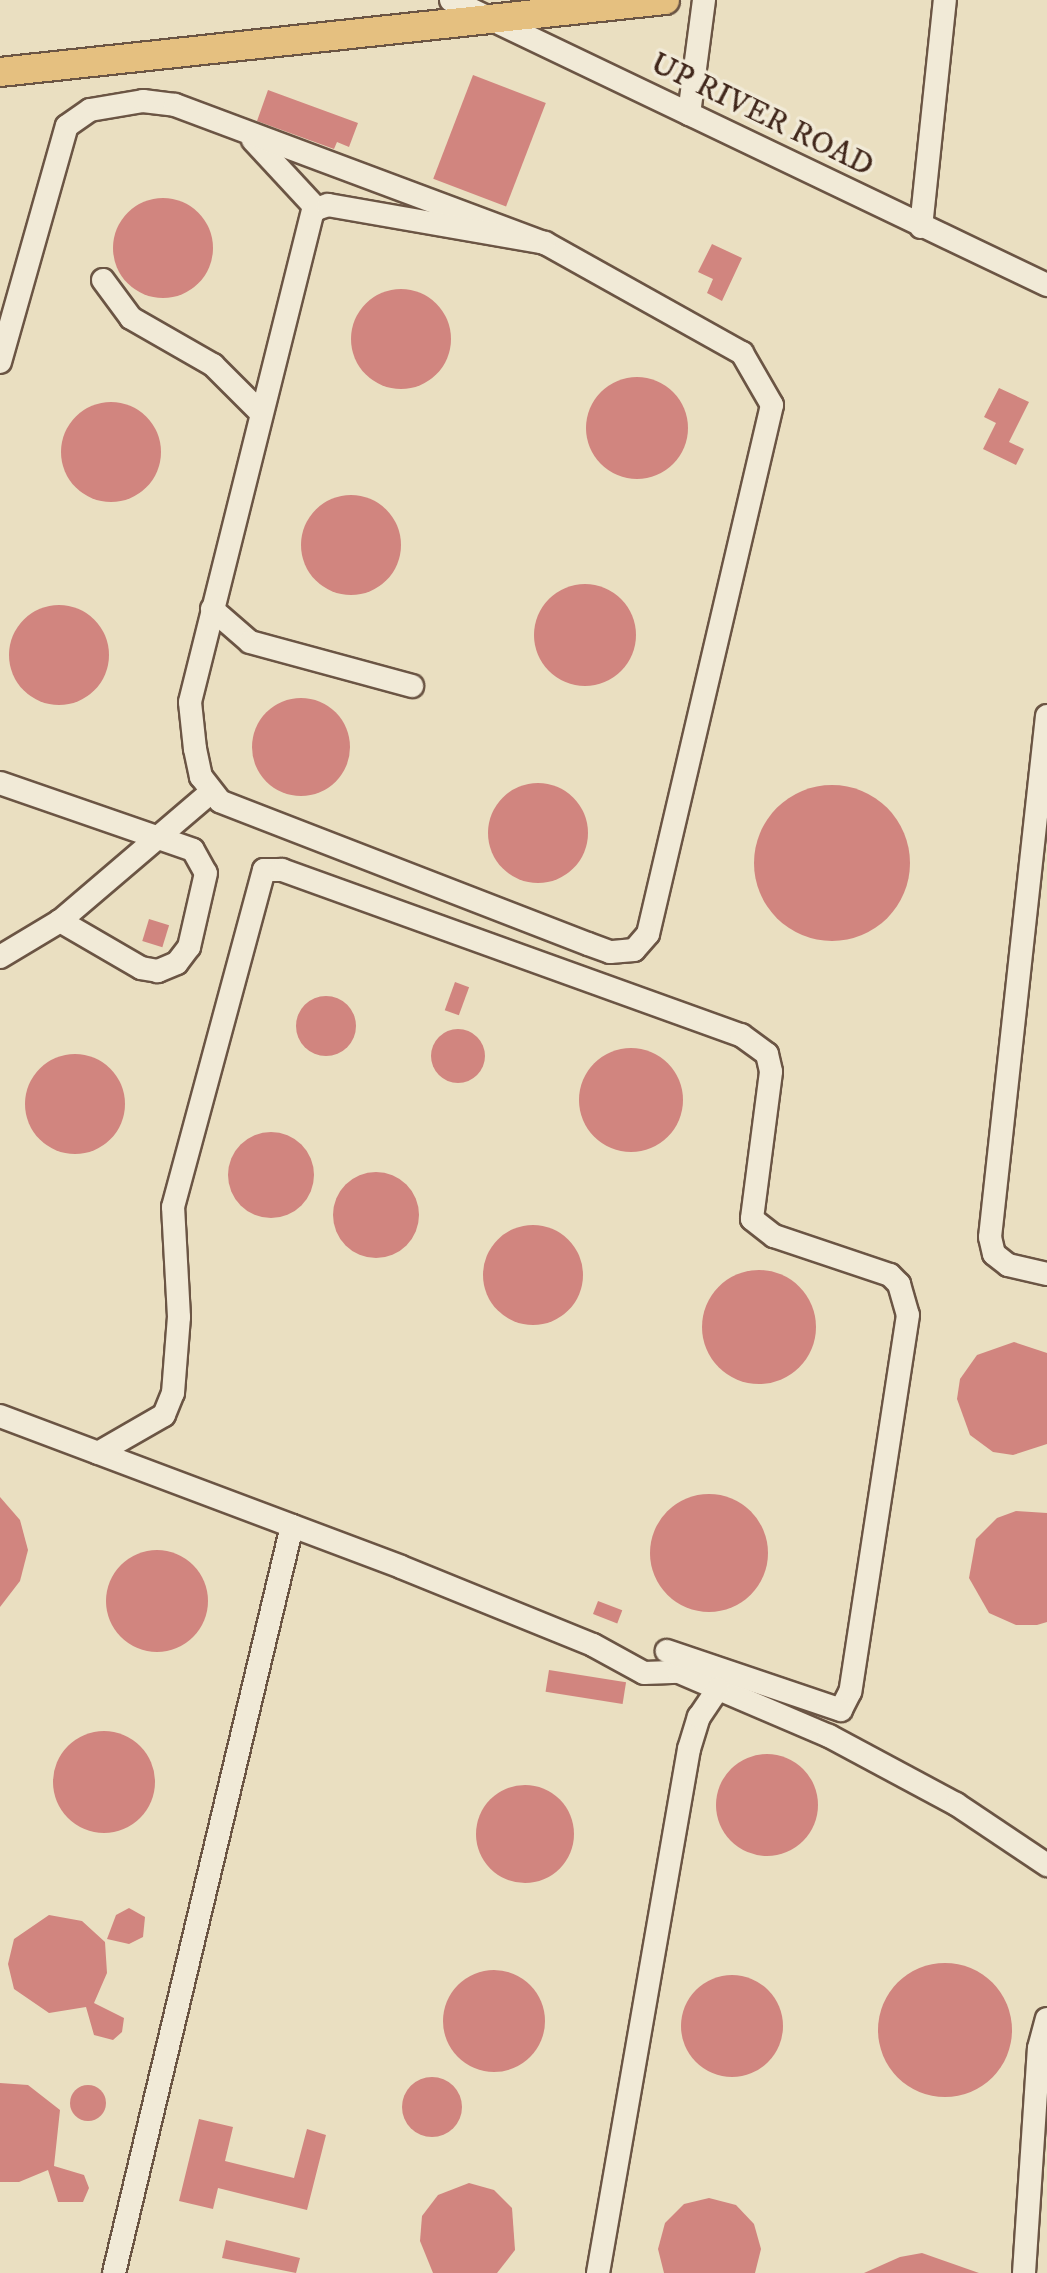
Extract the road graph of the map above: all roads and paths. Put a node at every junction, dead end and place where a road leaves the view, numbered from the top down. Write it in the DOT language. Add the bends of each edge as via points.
graph roads {
  1 [pos="451,0"];
  2 [pos="665,0"];
  3 [pos="704,0"];
  4 [pos="945,0"];
  5 [pos="478,18"];
  6 [pos="0,72"];
  7 [pos="689,114"];
  8 [pos="240,129"];
  9 [pos="317,209"];
  10 [pos="921,227"];
  11 [pos="545,243"];
  12 [pos="103,280"];
  13 [pos="1047,285"];
  14 [pos="0,362"];
  15 [pos="261,413"];
  16 [pos="212,609"];
  17 [pos="412,686"];
  18 [pos="1047,716"];
  19 [pos="0,783"];
  20 [pos="210,793"];
  21 [pos="156,837"];
  22 [pos="60,921"];
  23 [pos="0,957"];
  24 [pos="1047,1274"];
  25 [pos="0,1416"];
  26 [pos="98,1453"];
  27 [pos="292,1526"];
  28 [pos="667,1651"];
  29 [pos="718,1689"];
  30 [pos="1047,1865"];
  31 [pos="1047,2019"];
  32 [pos="114,2273"];
  33 [pos="598,2273"];
  34 [pos="1024,2273"];
  1 -- 5 [label="street, UP RIVER ROAD"];
  2 -- 5 [label="main road"];
  3 -- 7 [label="street"];
  4 -- 10 [label="street"];
  5 -- 6 [label="main road"];
  5 -- 7 [label="street, UP RIVER ROAD"];
  7 -- 10 [label="street, UP RIVER ROAD"];
  8 -- 9 [label="street"];
  8 -- 11 [label="street"];
  8 -- 14 [label="street" via="175,105 143,101 75,116 67,126"];
  9 -- 11 [label="street" via="328,205"];
  9 -- 15 [label="street"];
  10 -- 13 [label="street, UP RIVER ROAD"];
  11 -- 20 [label="street" via="723,337 742,353 772,405 648,934 634,950 610,952"];
  12 -- 15 [label="street" via="131,318 213,365"];
  15 -- 16 [label="street"];
  16 -- 17 [label="street" via="250,642"];
  16 -- 20 [label="street" via="190,702 198,763"];
  18 -- 24 [label="street" via="990,1237 994,1254 1008,1265"];
  19 -- 21 [label="street"];
  20 -- 21 [label="street"];
  21 -- 22 [label="street"];
  21 -- 22 [label="street" via="193,850 206,873 189,947 177,963 158,971 141,968"];
  22 -- 23 [label="street"];
  25 -- 26 [label="street"];
  26 -- 27 [label="street"];
  26 -- 28 [label="street" via="164,1415 173,1393 179,1317 173,1207 264,870 282,870 741,1035 767,1054 771,1072 752,1219 774,1236 890,1275 899,1284 908,1315 850,1692 841,1710"];
  27 -- 29 [label="street" via="593,1645 644,1673 679,1672"];
  27 -- 32 [label="street"];
  29 -- 30 [label="street" via="829,1736 956,1804"];
  29 -- 33 [label="street" via="689,1749"];
  31 -- 34 [label="street" via="1039,2048"];
}
